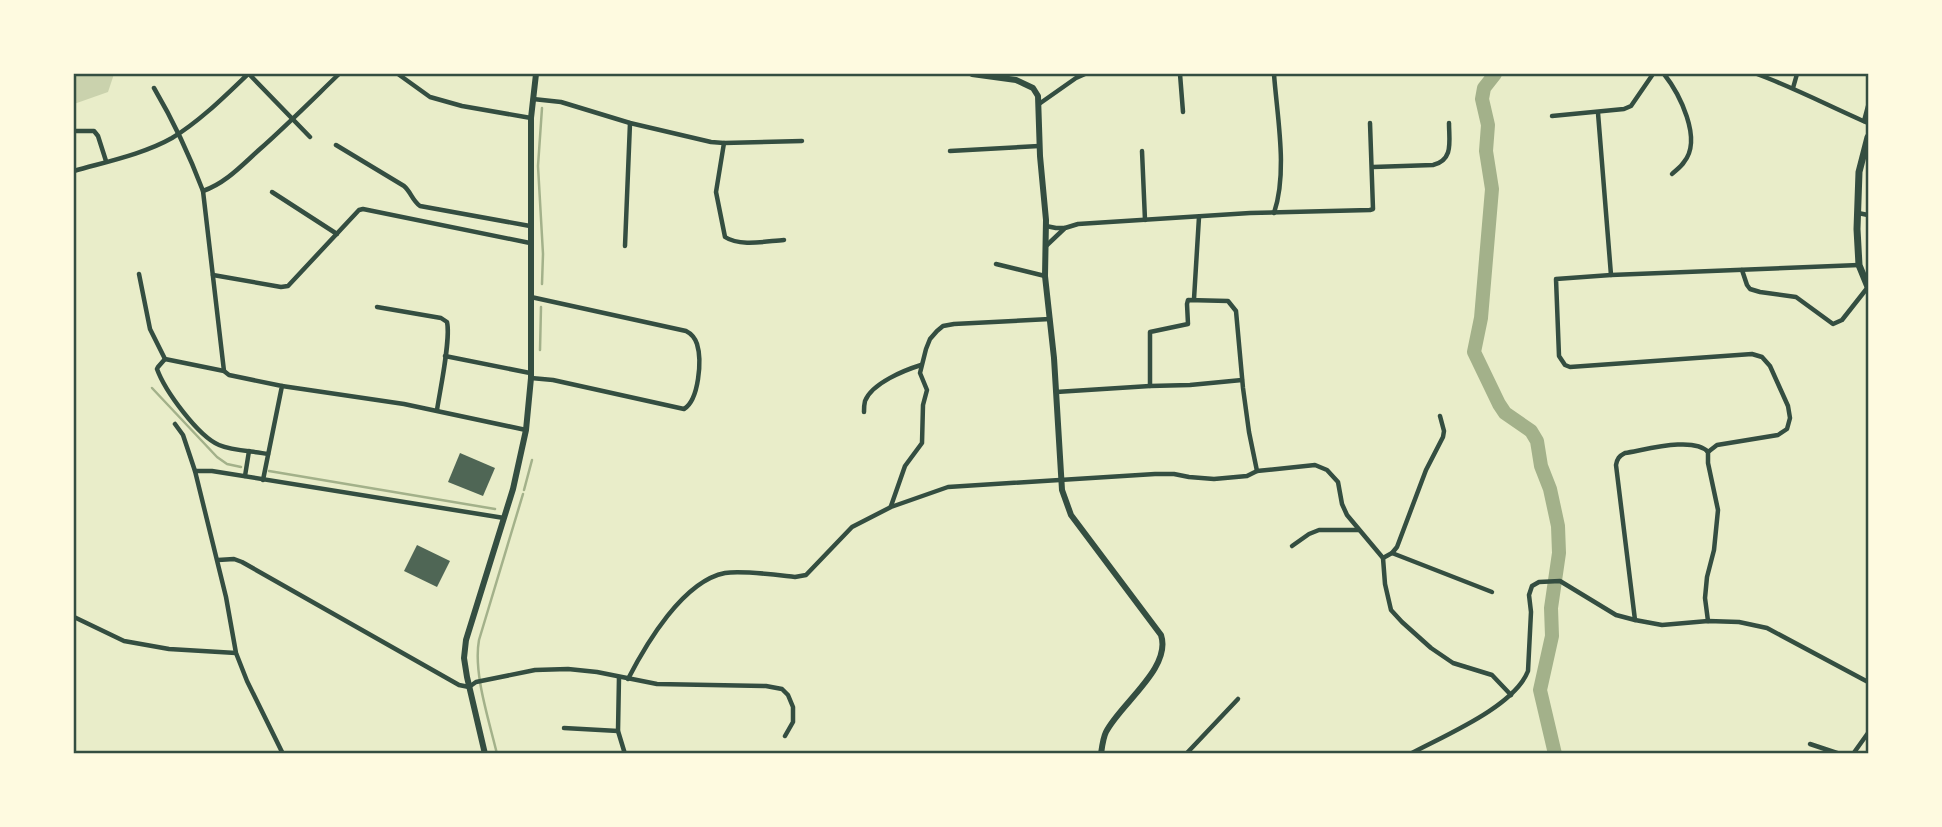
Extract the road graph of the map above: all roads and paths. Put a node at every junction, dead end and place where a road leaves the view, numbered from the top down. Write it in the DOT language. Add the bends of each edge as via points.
graph roads {
  1 [pos="248,74"];
  2 [pos="339,74"];
  3 [pos="398,74"];
  4 [pos="536,74"];
  5 [pos="972,74"];
  6 [pos="1085,74"];
  7 [pos="1180,74"];
  8 [pos="1274,74"];
  9 [pos="1653,74"];
  10 [pos="1664,74"];
  11 [pos="1756,74"];
  12 [pos="1797,74"];
  13 [pos="154,88"];
  14 [pos="1793,88"];
  15 [pos="533,99"];
  16 [pos="1039,104"];
  17 [pos="1868,106"];
  18 [pos="1183,113"];
  19 [pos="1598,113"];
  20 [pos="1552,116"];
  21 [pos="531,118"];
  22 [pos="293,119"];
  23 [pos="1866,122"];
  24 [pos="630,123"];
  25 [pos="1370,123"];
  26 [pos="1449,123"];
  27 [pos="74,131"];
  28 [pos="179,132"];
  29 [pos="310,137"];
  30 [pos="1868,137"];
  31 [pos="802,141"];
  32 [pos="724,143"];
  33 [pos="336,145"];
  34 [pos="1040,145"];
  35 [pos="950,150"];
  36 [pos="1142,151"];
  37 [pos="106,161"];
  38 [pos="1373,167"];
  39 [pos="74,172"];
  40 [pos="1672,174"];
  41 [pos="203,191"];
  42 [pos="272,192"];
  43 [pos="1274,213"];
  44 [pos="1857,213"];
  45 [pos="1868,215"];
  46 [pos="1199,217"];
  47 [pos="1145,220"];
  48 [pos="530,226"];
  49 [pos="1046,226"];
  50 [pos="1065,228"];
  51 [pos="337,234"];
  52 [pos="784,240"];
  53 [pos="530,243"];
  54 [pos="625,246"];
  55 [pos="1045,247"];
  56 [pos="996,264"];
  57 [pos="1859,265"];
  58 [pos="1742,270"];
  59 [pos="139,274"];
  60 [pos="213,275"];
  61 [pos="1611,275"];
  62 [pos="1045,276"];
  63 [pos="1868,287"];
  64 [pos="530,297"];
  65 [pos="1194,299"];
  66 [pos="377,307"];
  67 [pos="1050,319"];
  68 [pos="445,356"];
  69 [pos="165,359"];
  70 [pos="921,365"];
  71 [pos="224,371"];
  72 [pos="531,375"];
  73 [pos="1242,380"];
  74 [pos="282,386"];
  75 [pos="1150,386"];
  76 [pos="1056,392"];
  77 [pos="437,410"];
  78 [pos="864,412"];
  79 [pos="1440,416"];
  80 [pos="175,424"];
  81 [pos="526,430"];
  82 [pos="249,451"];
  83 [pos="1708,452"];
  84 [pos="268,454"];
  85 [pos="195,471"];
  86 [pos="1257,471"];
  87 [pos="245,476"];
  88 [pos="263,480"];
  89 [pos="1061,480"];
  90 [pos="891,507"];
  91 [pos="504,518"];
  92 [pos="1359,530"];
  93 [pos="1292,546"];
  94 [pos="1392,553"];
  95 [pos="1383,558"];
  96 [pos="218,560"];
  97 [pos="1492,592"];
  98 [pos="74,617"];
  99 [pos="1635,620"];
  100 [pos="1708,621"];
  101 [pos="236,653"];
  102 [pos="618,677"];
  103 [pos="628,679"];
  104 [pos="1868,682"];
  105 [pos="469,687"];
  106 [pos="1511,695"];
  107 [pos="1238,699"];
  108 [pos="564,728"];
  109 [pos="618,731"];
  110 [pos="1868,733"];
  111 [pos="785,736"];
  112 [pos="1810,744"];
  113 [pos="283,754"];
  114 [pos="485,754"];
  115 [pos="625,754"];
  116 [pos="1101,754"];
  117 [pos="1186,754"];
  118 [pos="1410,754"];
  119 [pos="1840,754"];
  120 [pos="1853,754"];
  1 -- 22 [label="street"];
  1 -- 28 [label="street"];
  2 -- 22 [label="street"];
  3 -- 21 [label="street" via="430,97"];
  4 -- 15 [label="street"];
  5 -- 16 [label="street" via="1016,80 1033,88"];
  6 -- 16 [label="street"];
  7 -- 18 [label="street"];
  8 -- 43 [label="street" via="1281,153"];
  9 -- 19 [label="street" via="1631,106"];
  10 -- 40 [label="street" via="1683,105 1691,138 1685,162"];
  11 -- 14 [label="street"];
  12 -- 14 [label="street"];
  13 -- 28 [label="street"];
  14 -- 23 [label="street"];
  15 -- 21 [label="street"];
  15 -- 24 [label="street" via="561,102"];
  16 -- 34 [label="street"];
  17 -- 23 [label="street"];
  19 -- 20 [label="street"];
  19 -- 61 [label="street"];
  21 -- 48 [label="street"];
  22 -- 29 [label="street"];
  22 -- 41 [label="street" via="218,186"];
  24 -- 32 [label="street"];
  24 -- 54 [label="street"];
  25 -- 38 [label="street"];
  26 -- 38 [label="street" via="1449,151 1442,163"];
  27 -- 37 [label="street" via="94,131"];
  28 -- 37 [label="street"];
  28 -- 41 [label="street"];
  30 -- 44 [label="main road" via="1859,172"];
  31 -- 32 [label="street"];
  32 -- 52 [label="street" via="716,192 725,237 740,242"];
  33 -- 48 [label="street" via="404,186 420,206"];
  34 -- 35 [label="street"];
  34 -- 49 [label="street"];
  36 -- 47 [label="street"];
  37 -- 39 [label="street"];
  38 -- 43 [label="street" via="1373,209"];
  41 -- 60 [label="street"];
  42 -- 51 [label="street"];
  43 -- 46 [label="street"];
  44 -- 45 [label="street"];
  44 -- 57 [label="main road"];
  46 -- 47 [label="street"];
  46 -- 65 [label="street"];
  47 -- 50 [label="street"];
  48 -- 53 [label="street"];
  49 -- 50 [label="street"];
  49 -- 55 [label="street"];
  50 -- 55 [label="street"];
  51 -- 53 [label="street" via="363,209"];
  51 -- 60 [label="street" via="288,286"];
  53 -- 64 [label="street"];
  55 -- 62 [label="street"];
  56 -- 62 [label="street"];
  57 -- 58 [label="street"];
  57 -- 63 [label="main road"];
  58 -- 61 [label="street"];
  58 -- 63 [label="street" via="1750,289 1796,297 1833,324 1842,320"];
  59 -- 69 [label="street" via="150,329"];
  60 -- 71 [label="street"];
  61 -- 83 [label="street" via="1556,279 1559,356 1565,365 1752,354 1770,366 1788,406 1787,429 1778,435 1717,445"];
  62 -- 67 [label="street"];
  64 -- 72 [label="street"];
  64 -- 72 [label="street" via="686,331 698,345 700,374 691,403 684,409"];
  65 -- 73 [label="street" via="1228,301 1236,311"];
  65 -- 75 [label="street" via="1187,302 1188,324 1150,332"];
  66 -- 68 [label="street" via="444,320 448,325"];
  67 -- 70 [label="street" via="943,326 930,339"];
  67 -- 76 [label="street"];
  68 -- 72 [label="street"];
  68 -- 77 [label="street"];
  69 -- 71 [label="street"];
  69 -- 82 [label="street" via="158,373 173,400 212,441"];
  70 -- 78 [label="street" via="872,391"];
  70 -- 90 [label="street" via="927,390 922,443 905,466"];
  71 -- 74 [label="street"];
  72 -- 81 [label="street"];
  73 -- 75 [label="street"];
  73 -- 86 [label="street"];
  74 -- 77 [label="street"];
  74 -- 84 [label="street"];
  75 -- 76 [label="street"];
  76 -- 89 [label="street"];
  77 -- 81 [label="street"];
  79 -- 94 [label="street" via="1443,437"];
  80 -- 85 [label="street"];
  81 -- 91 [label="street"];
  82 -- 84 [label="street"];
  82 -- 87 [label="street"];
  83 -- 99 [label="street" via="1689,443 1625,453 1617,460"];
  83 -- 100 [label="street" via="1718,510 1705,598"];
  84 -- 88 [label="street"];
  85 -- 87 [label="street"];
  85 -- 96 [label="street"];
  86 -- 89 [label="street" via="1214,479 1154,474"];
  86 -- 92 [label="street" via="1315,465 1327,470 1338,482 1343,508"];
  87 -- 88 [label="street"];
  88 -- 91 [label="street"];
  89 -- 90 [label="street" via="947,487"];
  89 -- 116 [label="street" via="1071,515 1164,644 1153,672 1106,733"];
  90 -- 103 [label="street" via="852,527 806,575 726,573 710,579 658,627"];
  91 -- 105 [label="street" via="466,640"];
  92 -- 93 [label="street" via="1319,530"];
  92 -- 95 [label="street"];
  94 -- 95 [label="street"];
  94 -- 97 [label="street"];
  95 -- 106 [label="street" via="1391,610 1402,622 1431,649 1452,663 1492,675"];
  96 -- 101 [label="street"];
  96 -- 105 [label="street" via="242,562"];
  98 -- 101 [label="street" via="124,642"];
  99 -- 100 [label="street" via="1662,625"];
  99 -- 106 [label="street" via="1616,615 1560,580 1532,586 1528,671"];
  100 -- 104 [label="street" via="1767,628"];
  101 -- 113 [label="street"];
  102 -- 103 [label="street"];
  102 -- 105 [label="street" via="568,669 535,670"];
  102 -- 109 [label="street"];
  103 -- 111 [label="street" via="782,689 793,707 793,722"];
  105 -- 114 [label="street"];
  106 -- 118 [label="street"];
  107 -- 117 [label="street"];
  108 -- 109 [label="street"];
  109 -- 115 [label="street"];
  110 -- 120 [label="street"];
  112 -- 119 [label="street"];
}
